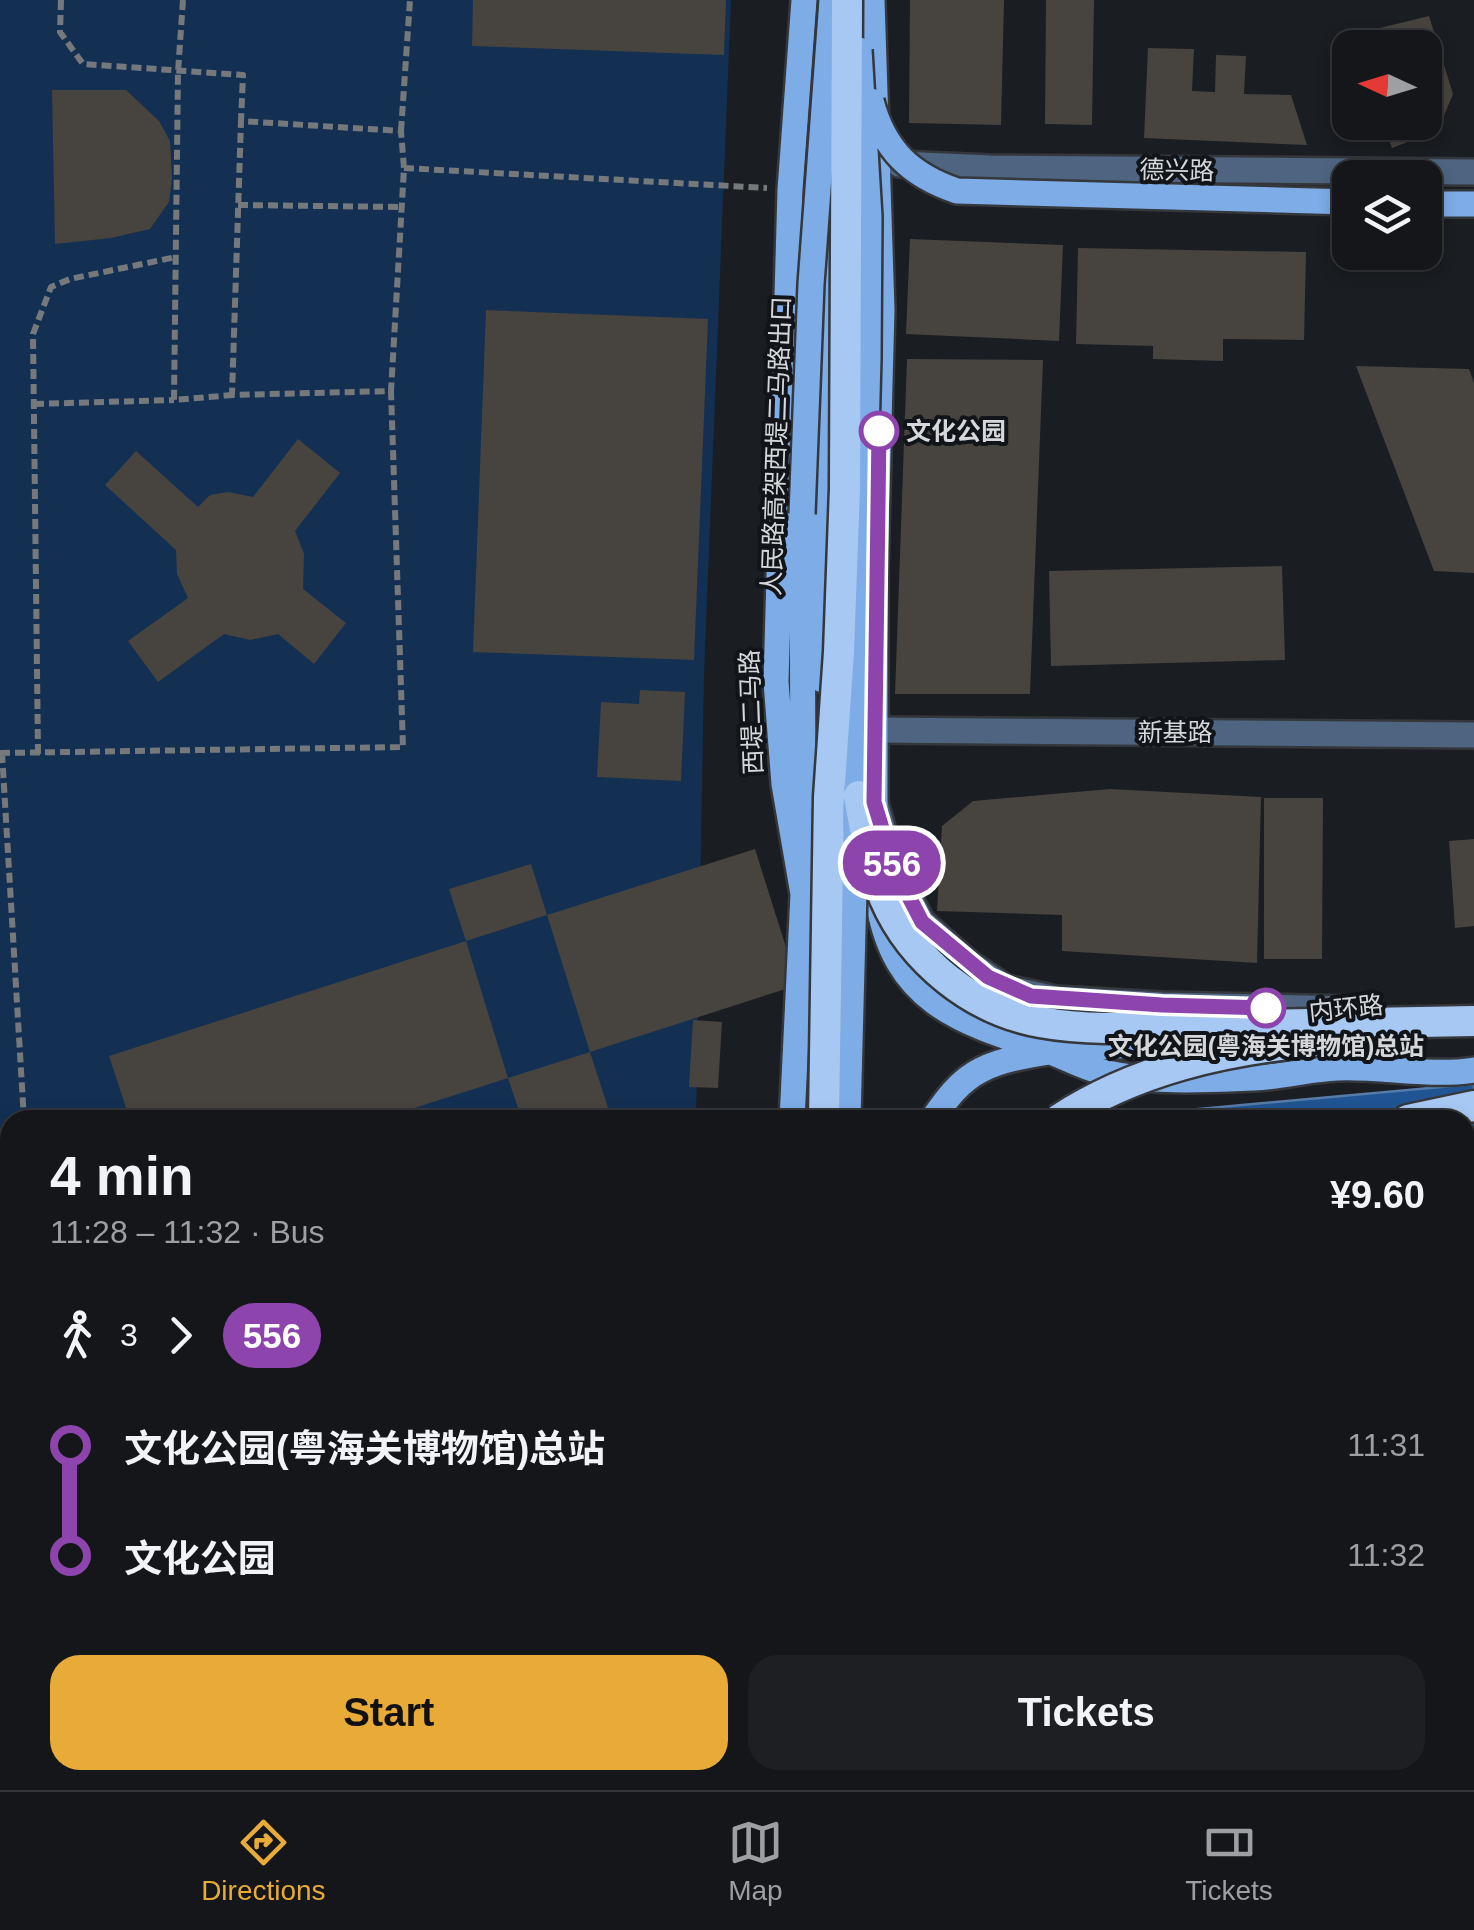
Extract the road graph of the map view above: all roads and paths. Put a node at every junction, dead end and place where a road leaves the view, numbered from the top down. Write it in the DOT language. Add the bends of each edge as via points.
graph roads {
  1 [pos="61,0"];
  2 [pos="183,0"];
  3 [pos="410,0"];
  4 [pos="832,0"];
  5 [pos="847,0"];
  6 [pos="856,0"];
  7 [pos="872,0"];
  8 [pos="804,9"];
  9 [pos="859,46"];
  10 [pos="178,72"];
  11 [pos="242,121"];
  12 [pos="401,131"];
  13 [pos="880,163"];
  14 [pos="404,168"];
  15 [pos="1474,172"];
  16 [pos="790,190"];
  17 [pos="1332,201"];
  18 [pos="238,204"];
  19 [pos="1442,204"];
  20 [pos="1474,204"];
  21 [pos="402,207"];
  22 [pos="832,236"];
  23 [pos="176,257"];
  24 [pos="391,391"];
  25 [pos="232,395"];
  26 [pos="174,400"];
  27 [pos="34,404"];
  28 [pos="875,730"];
  29 [pos="1474,735"];
  30 [pos="1,753"];
  31 [pos="38,754"];
  32 [pos="866,798"];
  33 [pos="803,894"];
  34 [pos="1474,1007"];
  35 [pos="1474,1023"];
  36 [pos="1051,1052"];
  37 [pos="1474,1070"];
  38 [pos="23,1110"];
  39 [pos="792,1110"];
  40 [pos="824,1110"];
  41 [pos="849,1110"];
  42 [pos="939,1110"];
  43 [pos="1076,1110"];
  1 -- 10 [label="path" via="60,32 83,64"];
  2 -- 10 [label="path"];
  3 -- 12 [label="path"];
  4 -- 33 [label="main road, 人民路高架西堤二马路出口, bridge" via="810,284 802,514"];
  5 -- 40 [label="highway, bridge" via="845,488 829,798"];
  6 -- 9 [label="main road"];
  7 -- 13 [label="main road"];
  8 -- 16 [label="main road, 西堤二马路"];
  8 -- 22 [label="main road"];
  9 -- 17 [label="main road, bridge" via="872,108 892,150 928,181 957,191"];
  9 -- 32 [label="main road, bridge" via="870,216"];
  10 -- 11 [label="path" via="243,75"];
  10 -- 23 [label="path"];
  11 -- 12 [label="path"];
  11 -- 18 [label="path"];
  12 -- 14 [label="path"];
  13 -- 15 [label="street, 德兴路"];
  13 -- 22 [label="main road"];
  13 -- 28 [label="main road"];
  14 -- 16 [label="path"];
  14 -- 21 [label="path"];
  16 -- 33 [label="main road, 西堤二马路" via="776,682"];
  18 -- 21 [label="path"];
  18 -- 25 [label="path"];
  19 -- 20 [label="main road"];
  21 -- 24 [label="path"];
  22 -- 33 [label="main road" via="824,656"];
  23 -- 26 [label="path"];
  23 -- 27 [label="path" via="51,287 33,334"];
  24 -- 25 [label="path"];
  24 -- 31 [label="path" via="402,747"];
  25 -- 26 [label="path"];
  26 -- 27 [label="path"];
  27 -- 31 [label="path"];
  28 -- 29 [label="street, 新基路"];
  28 -- 32 [label="main road"];
  30 -- 31 [label="path"];
  30 -- 38 [label="path"];
  32 -- 34 [label="street" via="922,922 1006,988 1056,1000 1162,1005"];
  32 -- 35 [label="highway, bridge" via="876,869 896,922 935,970 994,1008 1038,1022 1112,1027"];
  32 -- 36 [label="main road" via="880,913 908,978 961,1021"];
  32 -- 41 [label="main road, bridge"];
  33 -- 39 [label="main road, 西堤二马路"];
  35 -- 43 [label="highway, 内环路, bridge" via="1200,1060 1157,1070"];
  36 -- 37 [label="main road" via="1206,1045 1286,1054 1336,1068"];
  36 -- 42 [label="main road" via="977,1072"];
}
